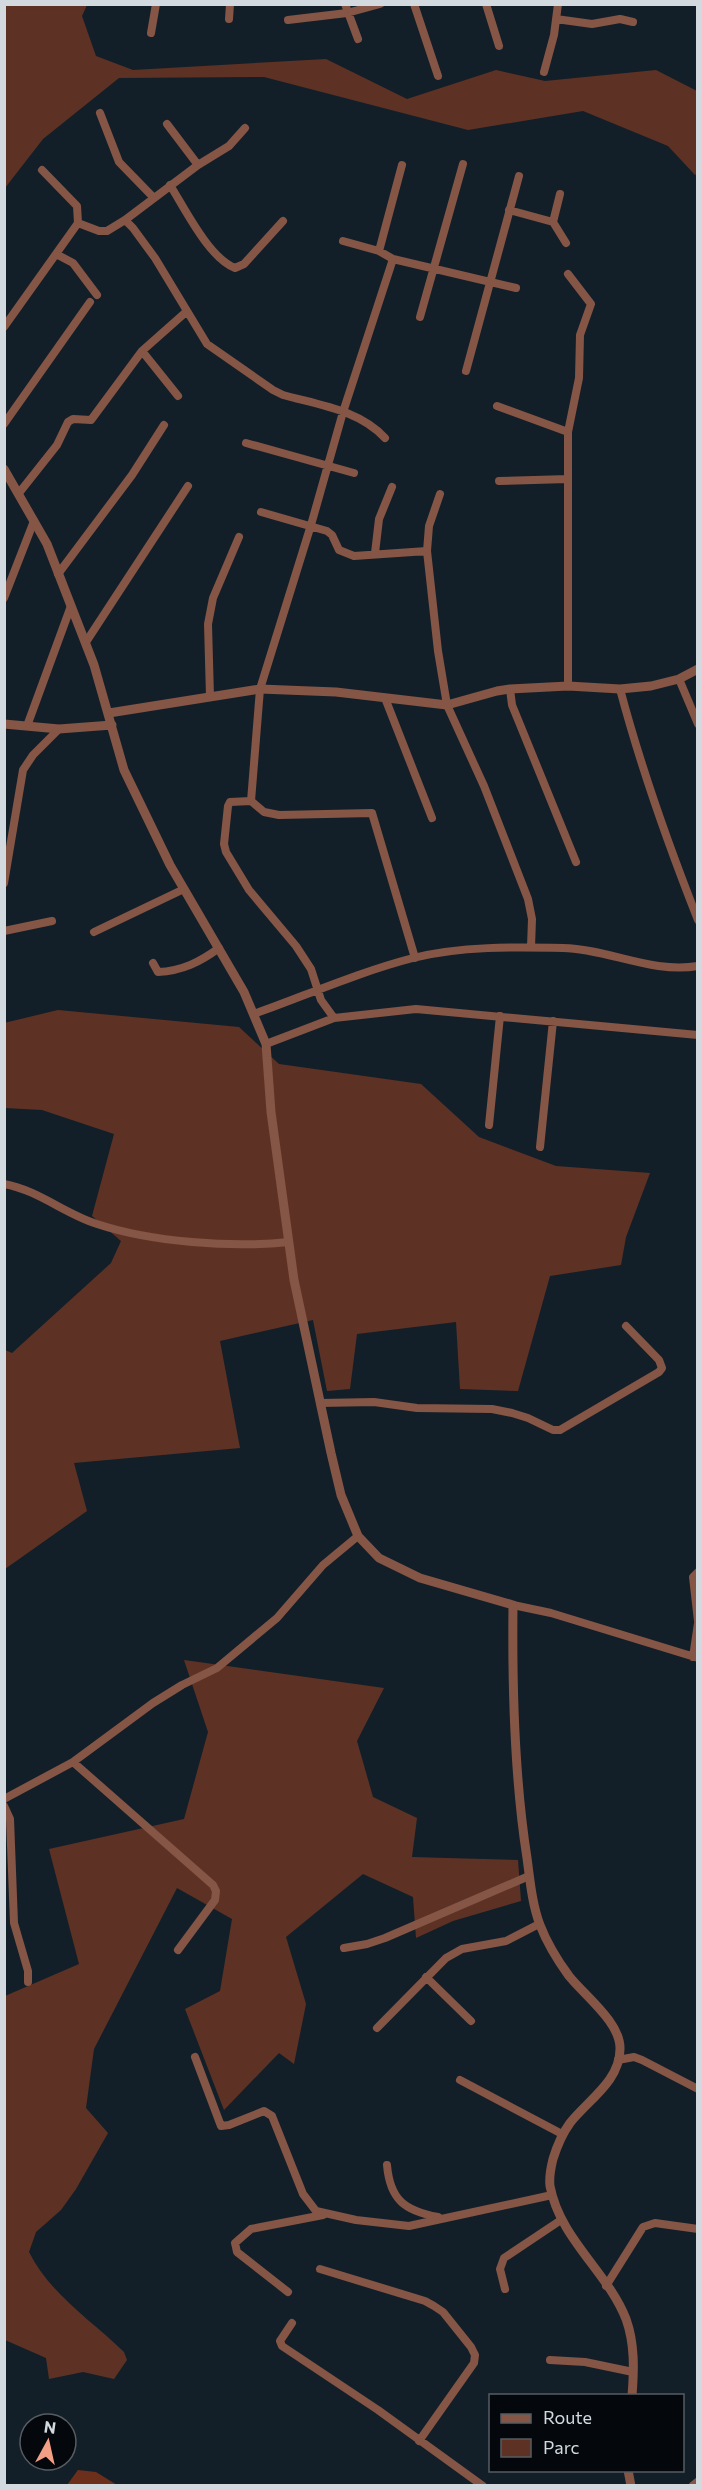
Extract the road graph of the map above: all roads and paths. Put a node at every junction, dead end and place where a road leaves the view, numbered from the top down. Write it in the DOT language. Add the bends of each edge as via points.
graph roads {
  1 [pos="156,4"];
  2 [pos="230,4"];
  3 [pos="380,4"];
  4 [pos="414,4"];
  5 [pos="486,4"];
  6 [pos="558,4"];
  7 [pos="346,9"];
  8 [pos="229,19"];
  9 [pos="288,20"];
  10 [pos="556,20"];
  11 [pos="633,22"];
  12 [pos="151,33"];
  13 [pos="358,39"];
  14 [pos="499,46"];
  15 [pos="544,72"];
  16 [pos="438,76"];
  17 [pos="100,113"];
  18 [pos="167,124"];
  19 [pos="245,128"];
  20 [pos="463,164"];
  21 [pos="198,165"];
  22 [pos="402,165"];
  23 [pos="42,170"];
  24 [pos="519,176"];
  25 [pos="170,185"];
  26 [pos="560,194"];
  27 [pos="153,197"];
  28 [pos="509,210"];
  29 [pos="125,220"];
  30 [pos="283,221"];
  31 [pos="553,222"];
  32 [pos="78,223"];
  33 [pos="343,241"];
  34 [pos="566,243"];
  35 [pos="379,251"];
  36 [pos="56,254"];
  37 [pos="393,259"];
  38 [pos="433,270"];
  39 [pos="568,274"];
  40 [pos="489,281"];
  41 [pos="516,288"];
  42 [pos="97,295"];
  43 [pos="90,302"];
  44 [pos="186,312"];
  45 [pos="420,317"];
  46 [pos="4,327"];
  47 [pos="142,351"];
  48 [pos="466,371"];
  49 [pos="178,396"];
  50 [pos="497,406"];
  51 [pos="343,412"];
  52 [pos="4,424"];
  53 [pos="164,425"];
  54 [pos="568,432"];
  55 [pos="385,438"];
  56 [pos="246,443"];
  57 [pos="327,466"];
  58 [pos="4,469"];
  59 [pos="354,473"];
  60 [pos="568,479"];
  61 [pos="499,481"];
  62 [pos="188,486"];
  63 [pos="392,488"];
  64 [pos="19,493"];
  65 [pos="440,494"];
  66 [pos="261,512"];
  67 [pos="34,521"];
  68 [pos="311,525"];
  69 [pos="239,537"];
  70 [pos="427,551"];
  71 [pos="375,554"];
  72 [pos="58,574"];
  73 [pos="4,598"];
  74 [pos="71,606"];
  75 [pos="86,642"];
  76 [pos="698,669"];
  77 [pos="679,679"];
  78 [pos="568,686"];
  79 [pos="260,689"];
  80 [pos="510,689"];
  81 [pos="620,689"];
  82 [pos="210,697"];
  83 [pos="385,698"];
  84 [pos="447,705"];
  85 [pos="109,713"];
  86 [pos="4,724"];
  87 [pos="698,724"];
  88 [pos="112,725"];
  89 [pos="27,726"];
  90 [pos="59,729"];
  91 [pos="252,801"];
  92 [pos="432,818"];
  93 [pos="576,862"];
  94 [pos="4,883"];
  95 [pos="184,889"];
  96 [pos="698,920"];
  97 [pos="52,921"];
  98 [pos="4,931"];
  99 [pos="94,932"];
  100 [pos="531,947"];
  101 [pos="219,948"];
  102 [pos="415,958"];
  103 [pos="153,963"];
  104 [pos="698,966"];
  105 [pos="319,991"];
  106 [pos="254,1014"];
  107 [pos="500,1016"];
  108 [pos="334,1018"];
  109 [pos="553,1022"];
  110 [pos="698,1035"];
  111 [pos="266,1044"];
  112 [pos="489,1125"];
  113 [pos="540,1147"];
  114 [pos="4,1184"];
  115 [pos="289,1242"];
  116 [pos="626,1326"];
  117 [pos="320,1403"];
  118 [pos="358,1536"];
  119 [pos="698,1572"];
  120 [pos="513,1605"];
  121 [pos="698,1622"];
  122 [pos="695,1657"];
  123 [pos="73,1762"];
  124 [pos="4,1799"];
  125 [pos="4,1806"];
  126 [pos="529,1876"];
  127 [pos="9,1903"];
  128 [pos="539,1924"];
  129 [pos="344,1948"];
  130 [pos="178,1950"];
  131 [pos="426,1977"];
  132 [pos="28,1982"];
  133 [pos="471,2021"];
  134 [pos="377,2028"];
  135 [pos="195,2057"];
  136 [pos="618,2060"];
  137 [pos="460,2080"];
  138 [pos="696,2086"];
  139 [pos="698,2098"];
  140 [pos="562,2134"];
  141 [pos="387,2165"];
  142 [pos="552,2195"];
  143 [pos="324,2214"];
  144 [pos="440,2218"];
  145 [pos="561,2220"];
  146 [pos="698,2229"];
  147 [pos="320,2269"];
  148 [pos="606,2286"];
  149 [pos="505,2289"];
  150 [pos="288,2292"];
  151 [pos="292,2323"];
  152 [pos="550,2360"];
  153 [pos="633,2372"];
  154 [pos="632,2394"];
  155 [pos="419,2441"];
  156 [pos="698,2482"];
  157 [pos="483,2486"];
  158 [pos="693,2486"];
  1 -- 12 [label="street"];
  2 -- 8 [label="street"];
  3 -- 7 [label="street"];
  4 -- 16 [label="street"];
  5 -- 14 [label="street"];
  6 -- 10 [label="street"];
  7 -- 9 [label="street"];
  7 -- 13 [label="street"];
  10 -- 11 [label="street" via="592,24"];
  10 -- 15 [label="street"];
  17 -- 27 [label="street" via="119,162"];
  18 -- 21 [label="street"];
  19 -- 21 [label="street" via="229,146"];
  20 -- 38 [label="street"];
  21 -- 25 [label="street"];
  22 -- 35 [label="street"];
  23 -- 32 [label="street" via="77,206"];
  24 -- 28 [label="street"];
  25 -- 27 [label="street"];
  25 -- 30 [label="street" via="220,259 236,268"];
  26 -- 31 [label="street"];
  27 -- 29 [label="street"];
  28 -- 31 [label="street"];
  28 -- 40 [label="street"];
  29 -- 32 [label="street" via="103,231"];
  29 -- 44 [label="street" via="155,258"];
  31 -- 34 [label="street"];
  32 -- 36 [label="street"];
  33 -- 35 [label="street"];
  35 -- 37 [label="street"];
  36 -- 42 [label="street" via="73,263"];
  36 -- 46 [label="street"];
  37 -- 38 [label="street"];
  37 -- 51 [label="street"];
  38 -- 40 [label="street"];
  38 -- 45 [label="street"];
  39 -- 54 [label="street" via="591,304 580,334 579,378"];
  40 -- 41 [label="street"];
  40 -- 48 [label="street"];
  43 -- 52 [label="street"];
  44 -- 47 [label="street"];
  44 -- 51 [label="street" via="207,344 273,390"];
  47 -- 49 [label="street"];
  47 -- 64 [label="street" via="91,420 68,422 57,445"];
  50 -- 54 [label="street"];
  51 -- 55 [label="street" via="374,425"];
  51 -- 57 [label="street"];
  53 -- 72 [label="street"];
  54 -- 60 [label="street"];
  56 -- 57 [label="street"];
  57 -- 59 [label="street"];
  57 -- 68 [label="street"];
  58 -- 64 [label="street"];
  60 -- 61 [label="street"];
  60 -- 78 [label="street"];
  62 -- 75 [label="street"];
  63 -- 71 [label="street" via="379,519"];
  64 -- 67 [label="street"];
  65 -- 70 [label="street" via="429,526"];
  66 -- 68 [label="street"];
  67 -- 72 [label="street"];
  67 -- 73 [label="street"];
  68 -- 71 [label="street" via="332,534 345,554"];
  68 -- 79 [label="street"];
  69 -- 82 [label="street" via="213,598 208,624"];
  70 -- 71 [label="street"];
  70 -- 84 [label="street"];
  72 -- 74 [label="street"];
  74 -- 75 [label="street"];
  74 -- 89 [label="street"];
  75 -- 85 [label="street"];
  76 -- 77 [label="street"];
  77 -- 81 [label="street"];
  77 -- 87 [label="street"];
  78 -- 80 [label="street"];
  78 -- 81 [label="street"];
  79 -- 82 [label="street"];
  79 -- 83 [label="street"];
  79 -- 91 [label="street"];
  80 -- 84 [label="street"];
  80 -- 93 [label="street" via="512,705"];
  81 -- 96 [label="street" via="664,834"];
  82 -- 85 [label="street"];
  83 -- 84 [label="street"];
  83 -- 92 [label="street"];
  84 -- 100 [label="street" via="528,899"];
  85 -- 88 [label="street"];
  86 -- 89 [label="street"];
  88 -- 90 [label="street"];
  88 -- 95 [label="street" via="124,770"];
  89 -- 90 [label="street"];
  90 -- 94 [label="street" via="23,770"];
  91 -- 102 [label="street" via="258,808 279,816 372,813"];
  91 -- 105 [label="street" via="235,801 228,806 226,852 249,890 296,946"];
  95 -- 99 [label="street"];
  95 -- 101 [label="street"];
  97 -- 98 [label="street"];
  100 -- 102 [label="street"];
  100 -- 104 [label="street" via="571,948 663,967"];
  101 -- 103 [label="street" via="200,962 174,971 158,972"];
  101 -- 106 [label="street"];
  102 -- 105 [label="street"];
  105 -- 106 [label="street"];
  105 -- 108 [label="street"];
  106 -- 111 [label="street"];
  107 -- 108 [label="street" via="416,1008"];
  107 -- 109 [label="street"];
  107 -- 112 [label="street"];
  108 -- 111 [label="street"];
  109 -- 110 [label="street"];
  109 -- 113 [label="street"];
  111 -- 115 [label="street"];
  114 -- 115 [label="street" via="97,1224 130,1233 205,1242"];
  115 -- 117 [label="street"];
  116 -- 117 [label="street" via="659,1360 660,1372 560,1430 492,1409"];
  117 -- 118 [label="street" via="341,1495"];
  118 -- 120 [label="street" via="380,1558 420,1578"];
  118 -- 123 [label="street" via="323,1565 277,1618 217,1668 153,1703"];
  119 -- 121 [label="street" via="693,1577 693,1588"];
  120 -- 122 [label="street"];
  120 -- 126 [label="street" via="516,1753"];
  121 -- 122 [label="street"];
  123 -- 124 [label="street"];
  123 -- 130 [label="street" via="213,1885 215,1900"];
  125 -- 127 [label="street" via="9,1819"];
  126 -- 128 [label="street"];
  126 -- 129 [label="street" via="385,1938"];
  127 -- 132 [label="street"];
  128 -- 131 [label="street" via="506,1941 462,1949"];
  128 -- 136 [label="street" via="569,1975 617,2033"];
  131 -- 133 [label="street"];
  131 -- 134 [label="street"];
  135 -- 143 [label="street" via="219,2124 229,2126 264,2112 273,2116 307,2200"];
  136 -- 138 [label="street" via="634,2057"];
  136 -- 140 [label="street" via="598,2095"];
  137 -- 140 [label="street"];
  138 -- 139 [label="street"];
  140 -- 142 [label="street" via="552,2164"];
  141 -- 144 [label="street" via="393,2193 402,2204"];
  142 -- 144 [label="street"];
  142 -- 145 [label="street"];
  143 -- 144 [label="street" via="409,2226"];
  143 -- 150 [label="street" via="251,2229 235,2243 237,2252"];
  145 -- 148 [label="street"];
  145 -- 149 [label="street" via="504,2258 500,2269"];
  146 -- 148 [label="street" via="655,2223 643,2227"];
  147 -- 155 [label="street" via="425,2301 443,2312 471,2347 474,2363"];
  148 -- 153 [label="street" via="631,2336"];
  151 -- 155 [label="street" via="280,2340 282,2346"];
  152 -- 153 [label="street" via="585,2362"];
  153 -- 154 [label="street"];
  155 -- 157 [label="street"];
  156 -- 158 [label="street"];
}
